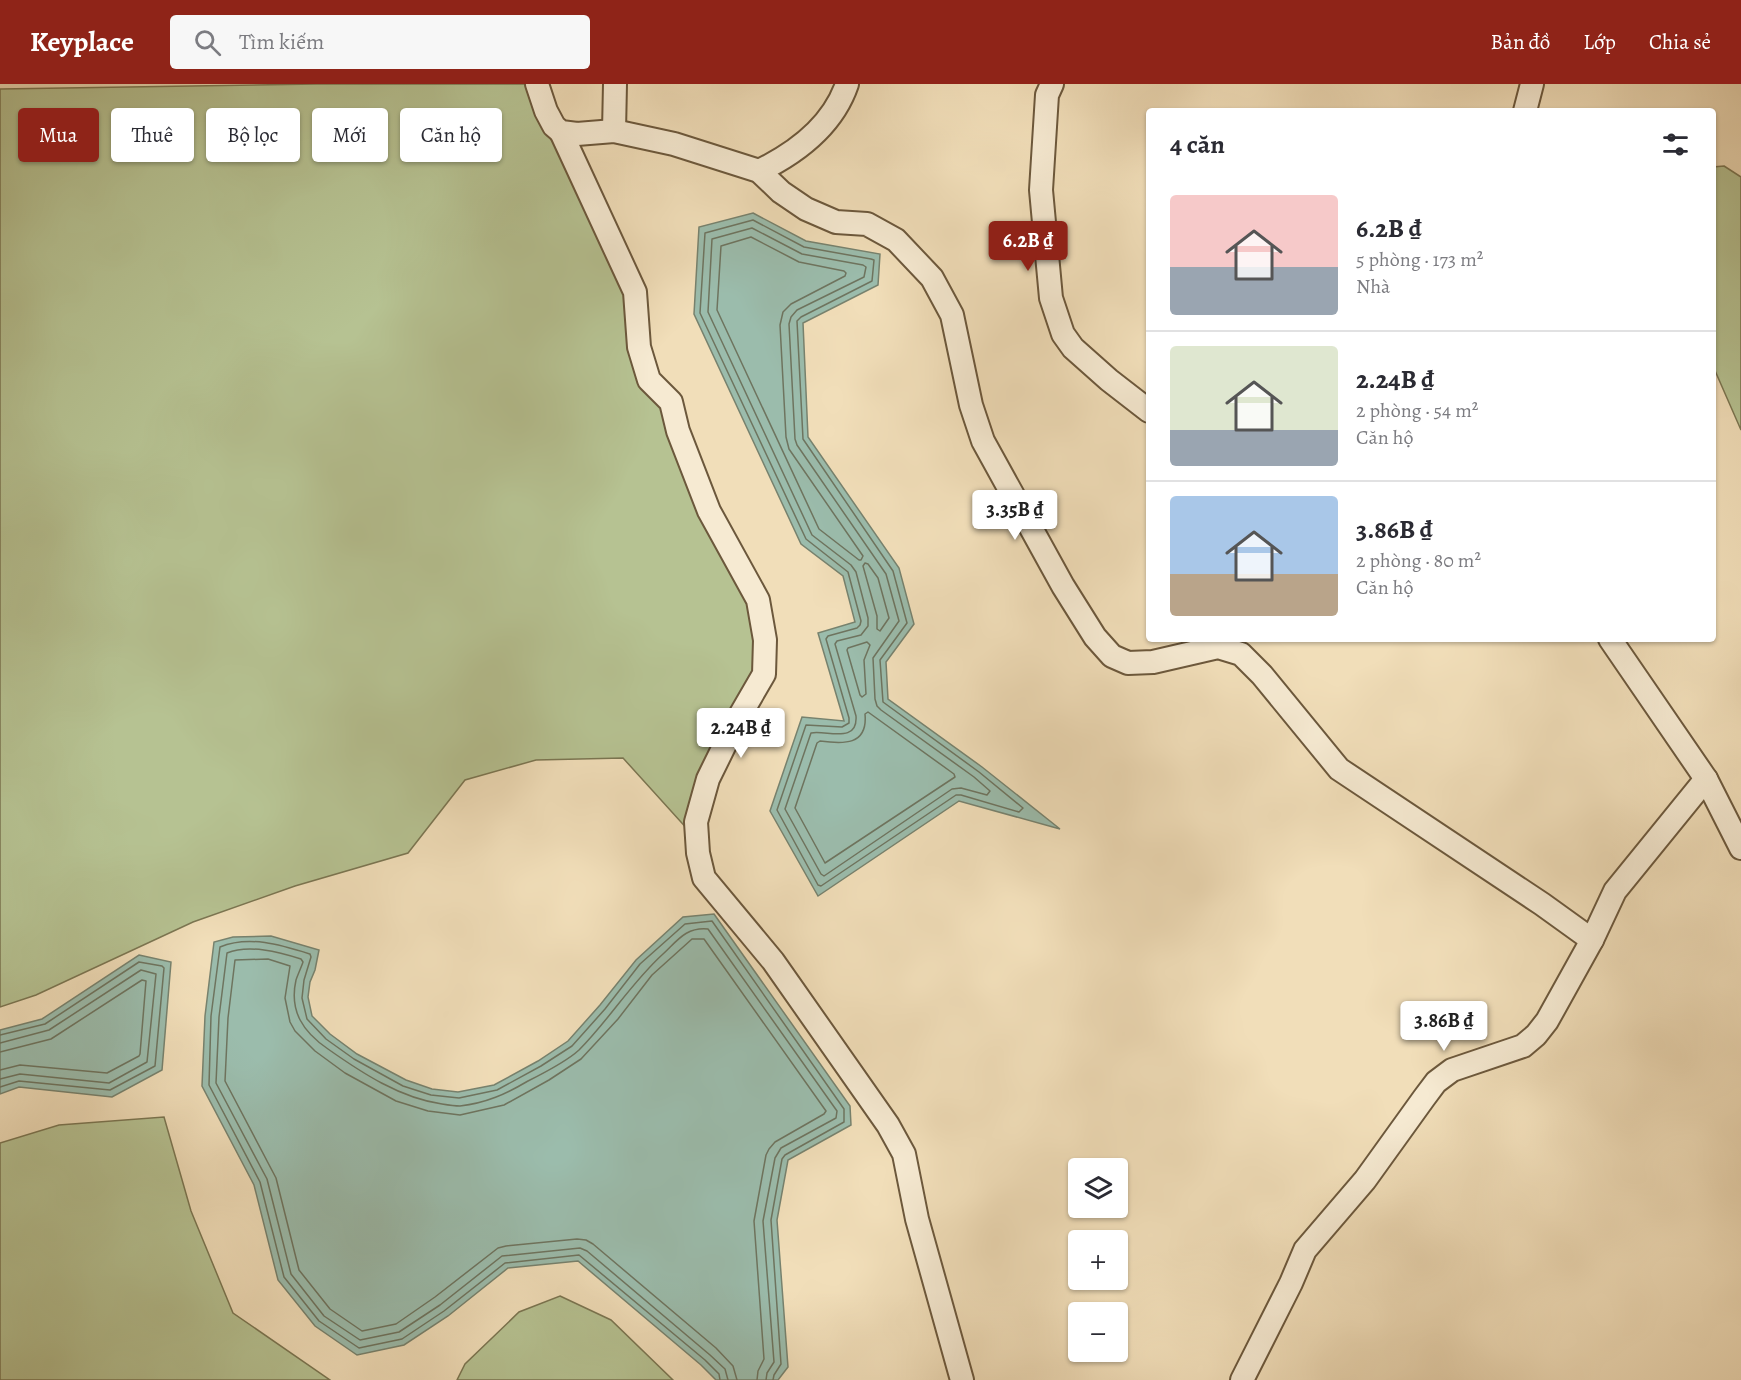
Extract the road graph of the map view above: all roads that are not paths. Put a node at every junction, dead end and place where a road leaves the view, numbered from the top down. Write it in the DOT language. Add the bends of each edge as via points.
graph roads {
  1 [pos="537,84"];
  2 [pos="615,84"];
  3 [pos="848,84"];
  4 [pos="1052,84"];
  5 [pos="1532,84"];
  6 [pos="1526,108"];
  7 [pos="614,131"];
  8 [pos="561,132"];
  9 [pos="759,171"];
  10 [pos="1146,409"];
  11 [pos="1612,642"];
  12 [pos="1706,779"];
  13 [pos="1741,848"];
  14 [pos="1593,940"];
  15 [pos="962,1380"];
  16 [pos="1242,1380"];
  1 -- 8 [label="street" via="546,111"];
  2 -- 7 [label="street"];
  3 -- 9 [label="street" via="842,100 821,127 781,160"];
  4 -- 10 [label="street" via="1047,95 1041,190 1051,298 1063,334 1073,348"];
  5 -- 6 [label="street"];
  7 -- 8 [label="street"];
  7 -- 9 [label="street" via="674,144"];
  8 -- 15 [label="street" via="635,292 639,347 649,380 671,402 709,511 758,600 765,640 764,674 708,779 696,822 704,878 773,962 888,1125 904,1154 917,1219"];
  9 -- 14 [label="street" via="806,209 836,222 867,224 896,240 932,278 952,315 971,405 983,441 1063,586 1095,637 1112,656 1128,663 1153,662 1218,647 1240,654 1339,769"];
  11 -- 12 [label="street"];
  12 -- 13 [label="street"];
  12 -- 14 [label="street" via="1615,891"];
  14 -- 16 [label="street" via="1536,1035 1523,1046 1452,1070 1424,1098 1365,1180 1305,1250"];
}
